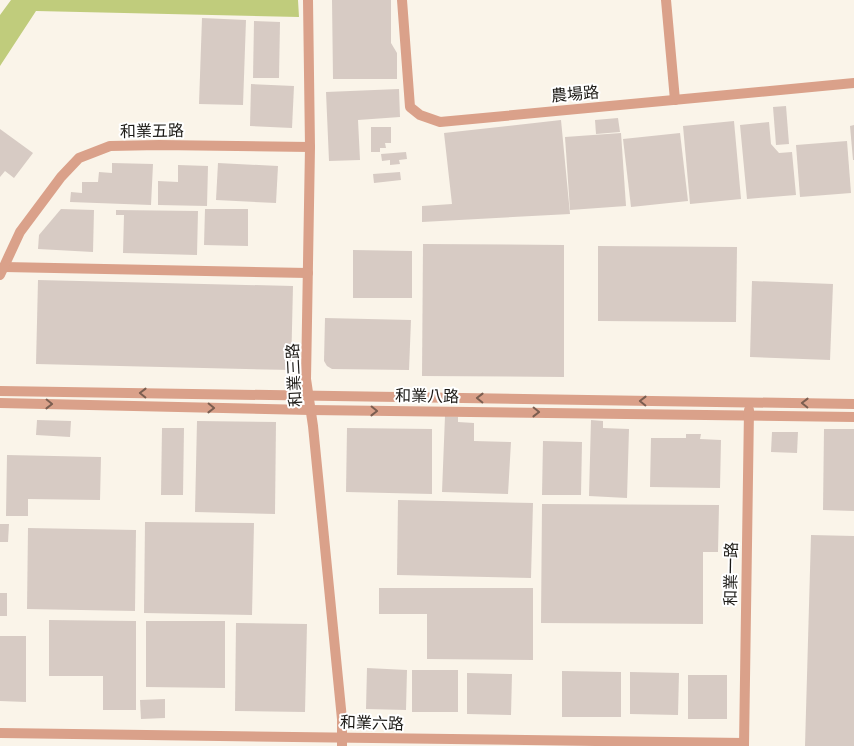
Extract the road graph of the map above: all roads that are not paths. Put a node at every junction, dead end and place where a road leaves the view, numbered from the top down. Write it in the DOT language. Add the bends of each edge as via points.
graph roads {
  1 [pos="308,0"];
  2 [pos="402,0"];
  3 [pos="666,0"];
  4 [pos="854,83"];
  5 [pos="675,100"];
  6 [pos="310,146"];
  7 [pos="2,271"];
  8 [pos="308,273"];
  9 [pos="0,391"];
  10 [pos="308,396"];
  11 [pos="0,403"];
  12 [pos="749,403"];
  13 [pos="854,404"];
  14 [pos="310,410"];
  15 [pos="749,414"];
  16 [pos="854,417"];
  17 [pos="0,732"];
  18 [pos="342,742"];
  19 [pos="744,745"];
  1 -- 6 [label="street, 和業三路"];
  2 -- 5 [label="street, 農場路" via="410,107 420,116 440,122"];
  3 -- 5 [label="street"];
  4 -- 5 [label="street, 農場路"];
  6 -- 7 [label="street, 和業五路" via="110,146 80,158 61,177 20,232"];
  6 -- 8 [label="street, 和業三路"];
  7 -- 8 [label="street"];
  8 -- 10 [label="street, 和業三路"];
  10 -- 9 [label="street, 和業八路, one-way"];
  12 -- 10 [label="street, 和業八路, one-way"];
  10 -- 14 [label="street, 和業三路"];
  11 -- 14 [label="street, 和業八路, one-way"];
  13 -- 12 [label="street, 和業八路, one-way"];
  12 -- 15 [label="street, 和業一路"];
  14 -- 15 [label="street, 和業八路, one-way"];
  14 -- 18 [label="street, 和業三路"];
  15 -- 16 [label="street, 和業八路"];
  15 -- 19 [label="street, 和業一路"];
  17 -- 18 [label="street, 和業六路"];
  18 -- 19 [label="street, 和業六路"];
}
